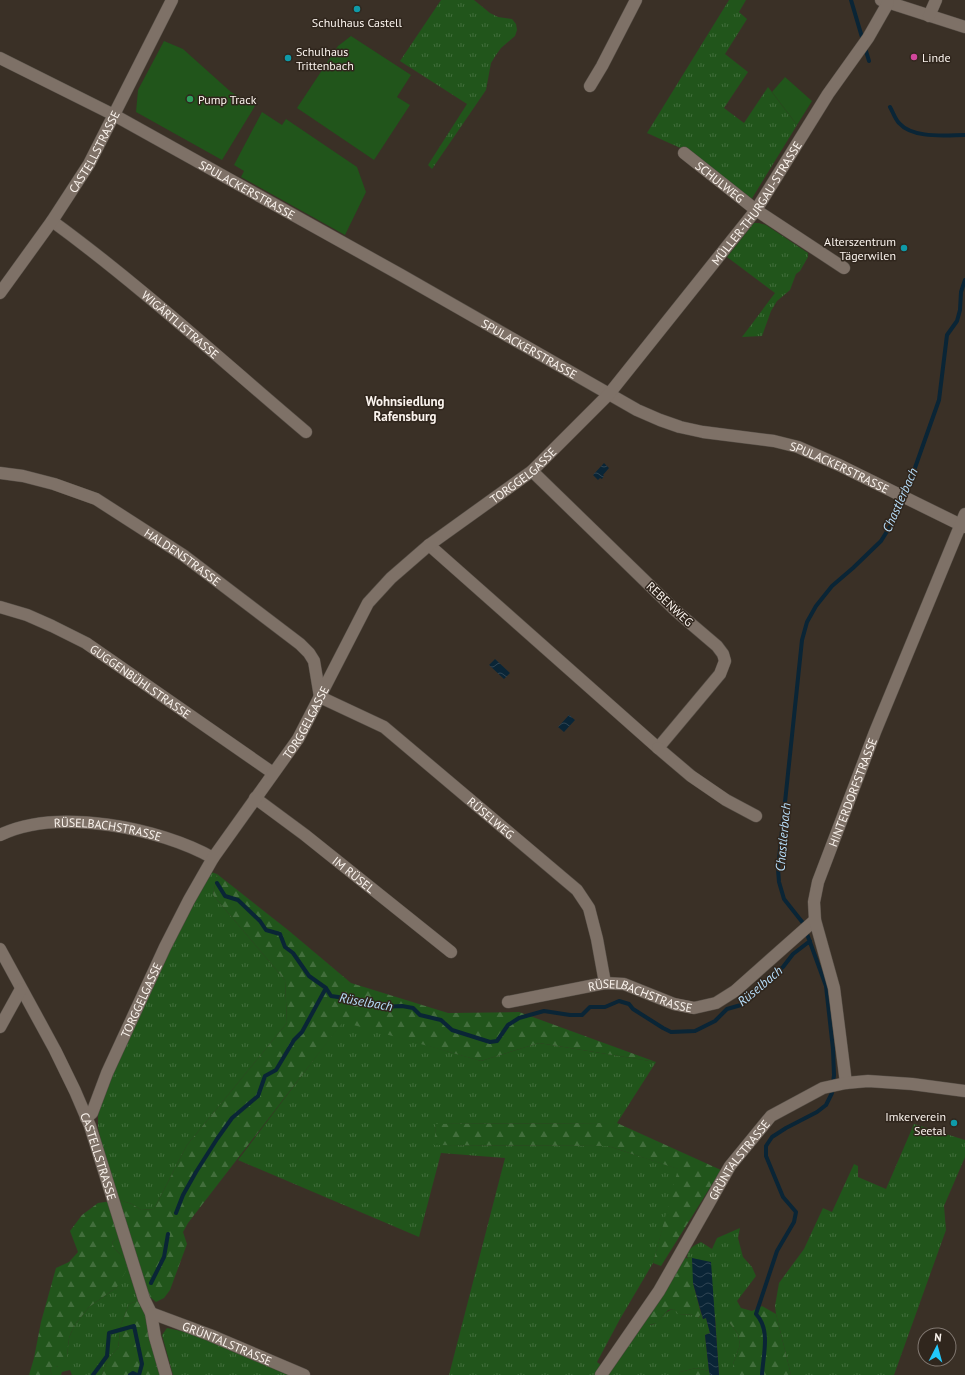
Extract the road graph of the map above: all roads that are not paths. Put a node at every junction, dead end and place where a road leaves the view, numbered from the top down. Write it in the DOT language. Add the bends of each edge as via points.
graph roads {
  1 [pos="172,0"];
  2 [pos="636,0"];
  3 [pos="936,0"];
  4 [pos="885,1"];
  5 [pos="929,16"];
  6 [pos="965,27"];
  7 [pos="0,58"];
  8 [pos="590,86"];
  9 [pos="114,115"];
  10 [pos="684,153"];
  11 [pos="756,210"];
  12 [pos="52,220"];
  13 [pos="844,268"];
  14 [pos="0,293"];
  15 [pos="609,394"];
  16 [pos="306,432"];
  17 [pos="532,471"];
  18 [pos="0,473"];
  19 [pos="963,522"];
  20 [pos="429,545"];
  21 [pos="0,607"];
  22 [pos="320,697"];
  23 [pos="658,748"];
  24 [pos="273,773"];
  25 [pos="255,798"];
  26 [pos="756,816"];
  27 [pos="0,835"];
  28 [pos="213,858"];
  29 [pos="808,926"];
  30 [pos="0,949"];
  31 [pos="451,952"];
  32 [pos="605,983"];
  33 [pos="21,989"];
  34 [pos="508,1002"];
  35 [pos="0,1027"];
  36 [pos="844,1083"];
  37 [pos="965,1091"];
  38 [pos="86,1118"];
  39 [pos="151,1313"];
  40 [pos="166,1375"];
  41 [pos="304,1375"];
  42 [pos="601,1375"];
  1 -- 9 [label="street, CASTELLSTRASSE"];
  2 -- 8 [label="street"];
  3 -- 5 [label="street"];
  4 -- 5 [label="street"];
  4 -- 11 [label="street, MÜLLER-THURGAU-STRASSE" via="868,38 828,94"];
  5 -- 6 [label="street"];
  7 -- 9 [label="street, SPULACKERSTRASSE"];
  9 -- 12 [label="street, CASTELLSTRASSE" via="89,164"];
  9 -- 15 [label="street, SPULACKERSTRASSE"];
  10 -- 11 [label="street, SCHULWEG"];
  11 -- 13 [label="street, SCHULWEG"];
  11 -- 15 [label="street, MÜLLER-THURGAU-STRASSE"];
  12 -- 14 [label="street, CASTELLSTRASSE"];
  12 -- 16 [label="street, WIGÄRTLISTRASSE" via="114,268"];
  15 -- 17 [label="street, TORGGELGASSE"];
  15 -- 19 [label="street, SPULACKERSTRASSE" via="637,410 680,427 798,447"];
  17 -- 20 [label="street, TORGGELGASSE"];
  17 -- 23 [label="street, REBENWEG" via="670,606 723,654 725,661 720,674"];
  18 -- 22 [label="street, HALDENSTRASSE" via="54,484 96,499 183,556 309,653 314,661"];
  19 -- 29 [label="street, HINTERDORFSTRASSE" via="875,732 818,882"];
  20 -- 22 [label="street, TORGGELGASSE" via="391,578 368,604"];
  20 -- 23 [label="street"];
  21 -- 24 [label="street, GUGGENBÜHLSTRASSE" via="27,615 86,643"];
  22 -- 24 [label="street, TORGGELGASSE" via="298,739"];
  22 -- 32 [label="street, RÜSELWEG" via="384,727 577,890 589,908"];
  23 -- 26 [label="street" via="691,776 726,800"];
  24 -- 25 [label="street, TORGGELGASSE"];
  25 -- 28 [label="street, TORGGELGASSE"];
  25 -- 31 [label="street, IM RÜSEL"];
  27 -- 28 [label="street, RÜSELBACHSTRASSE" via="12,829 39,823 99,823 156,835"];
  28 -- 38 [label="street, TORGGELGASSE" via="165,947 92,1113"];
  29 -- 32 [label="street, RÜSELBACHSTRASSE" via="735,991 716,1003 694,1008 674,1004 624,984"];
  29 -- 36 [label="street, HINTERDORFSTRASSE" via="834,988"];
  30 -- 33 [label="street, CASTELLSTRASSE"];
  32 -- 34 [label="street, RÜSELBACHSTRASSE"];
  33 -- 35 [label="street"];
  33 -- 38 [label="street, CASTELLSTRASSE" via="55,1050"];
  36 -- 37 [label="street, GRÜNTALSTRASSE" via="868,1081"];
  36 -- 42 [label="street, GRÜNTALSTRASSE" via="823,1088 771,1116 730,1166 660,1291"];
  38 -- 39 [label="street, CASTELLSTRASSE"];
  39 -- 40 [label="street, CASTELLSTRASSE"];
  39 -- 41 [label="street, GRÜNTALSTRASSE"];
}
